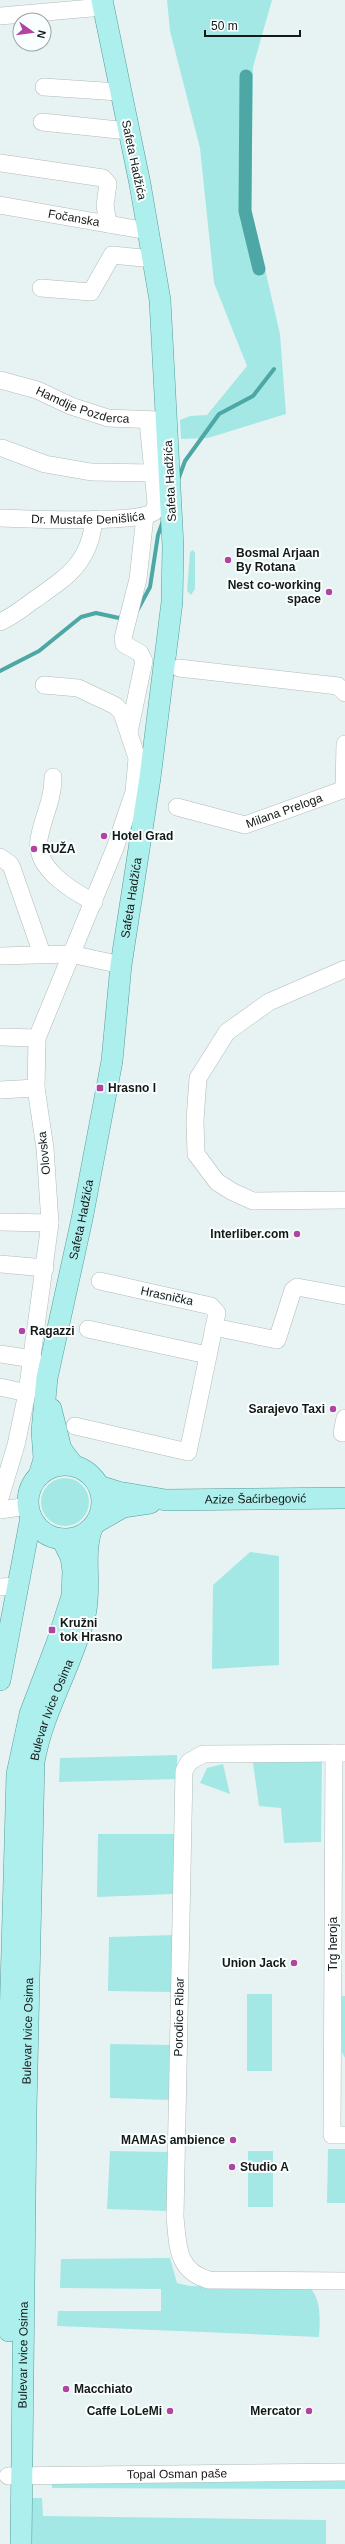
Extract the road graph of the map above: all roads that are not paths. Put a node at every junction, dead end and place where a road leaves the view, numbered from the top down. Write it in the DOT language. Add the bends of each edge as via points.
graph roads {
  1 [pos="103,3"];
  2 [pos="19,7"];
  3 [pos="0,16"];
  4 [pos="44,87"];
  5 [pos="119,92"];
  6 [pos="42,122"];
  7 [pos="128,131"];
  8 [pos="0,163"];
  9 [pos="0,205"];
  10 [pos="108,224"];
  11 [pos="148,231"];
  12 [pos="153,259"];
  13 [pos="41,288"];
  14 [pos="0,380"];
  15 [pos="158,420"];
  16 [pos="2,448"];
  17 [pos="154,473"];
  18 [pos="146,516"];
  19 [pos="0,518"];
  20 [pos="94,519"];
  21 [pos="0,622"];
  22 [pos="179,668"];
  23 [pos="44,684"];
  24 [pos="345,693"];
  25 [pos="129,732"];
  26 [pos="345,744"];
  27 [pos="53,776"];
  28 [pos="345,789"];
  29 [pos="177,807"];
  30 [pos="0,857"];
  31 [pos="94,902"];
  32 [pos="42,954"];
  33 [pos="71,954"];
  34 [pos="0,956"];
  35 [pos="121,965"];
  36 [pos="344,969"];
  37 [pos="0,1037"];
  38 [pos="37,1038"];
  39 [pos="36,1088"];
  40 [pos="0,1090"];
  41 [pos="345,1200"];
  42 [pos="0,1222"];
  43 [pos="50,1223"];
  44 [pos="0,1264"];
  45 [pos="45,1268"];
  46 [pos="100,1281"];
  47 [pos="345,1296"];
  48 [pos="214,1328"];
  49 [pos="88,1329"];
  50 [pos="0,1354"];
  51 [pos="207,1355"];
  52 [pos="33,1359"];
  53 [pos="47,1378"];
  54 [pos="0,1387"];
  55 [pos="27,1393"];
  56 [pos="75,1426"];
  57 [pos="5,1465"];
  58 [pos="73,1465"];
  59 [pos="38,1476"];
  60 [pos="99,1486"];
  61 [pos="0,1498"];
  62 [pos="345,1498"];
  63 [pos="166,1500"];
  64 [pos="0,1510"];
  65 [pos="29,1512"];
  66 [pos="94,1525"];
  67 [pos="56,1538"];
  68 [pos="10,1586"];
  69 [pos="0,1680"];
  70 [pos="339,1753"];
  71 [pos="5,2131"];
  72 [pos="338,2135"];
  73 [pos="338,2280"];
  74 [pos="345,2472"];
  75 [pos="14,2476"];
  76 [pos="8,2544"];
  77 [pos="21,2544"];
  1 -- 2 [label="street"];
  1 -- 5 [label="main road, Safeta Hadžića"];
  2 -- 3 [label="street"];
  4 -- 5 [label="street"];
  5 -- 7 [label="main road, Safeta Hadžića"];
  6 -- 7 [label="street"];
  7 -- 11 [label="main road, Safeta Hadžića"];
  8 -- 10 [label="street" via="103,178 108,184 105,205"];
  9 -- 10 [label="street, Fočanska"];
  10 -- 11 [label="street, Fočanska"];
  11 -- 12 [label="main road, Safeta Hadžića"];
  12 -- 13 [label="street" via="112,255 91,292"];
  12 -- 15 [label="main road, Safeta Hadžića" via="164,341"];
  14 -- 15 [label="street, Hamdije Pozderca" via="37,390 71,406 108,418"];
  15 -- 17 [label="street, Dr. Mustafe Denišlića"];
  15 -- 35 [label="main road, Safeta Hadžića" via="173,546 172,602 150,778"];
  16 -- 17 [label="street" via="46,464 91,472"];
  17 -- 18 [label="street, Dr. Mustafe Denišlića" via="154,512"];
  18 -- 20 [label="street, Dr. Mustafe Denišlića"];
  18 -- 25 [label="street" via="138,579 123,638 124,644 140,653 144,661"];
  19 -- 20 [label="street, Dr. Mustafe Denišlića"];
  20 -- 21 [label="street" via="93,536 76,569"];
  22 -- 24 [label="street" via="338,686"];
  23 -- 25 [label="street, Safeta Hadžića" via="78,688 116,706 122,713"];
  25 -- 31 [label="street, Safeta Hadžića" via="137,758 134,792"];
  26 -- 28 [label="street, Milana Preloga"];
  27 -- 31 [label="street" via="52,794 39,838 39,851 43,861 64,883"];
  28 -- 29 [label="street, Milana Preloga" via="245,825"];
  30 -- 32 [label="street" via="12,868"];
  31 -- 33 [label="street, Safeta Hadžića"];
  32 -- 33 [label="street"];
  32 -- 34 [label="street"];
  33 -- 35 [label="street"];
  33 -- 38 [label="street, Olovska"];
  35 -- 53 [label="main road, Safeta Hadžića" via="107,1091"];
  36 -- 41 [label="street" via="269,1002 226,1032 198,1078 195,1098 196,1154 217,1182 253,1202"];
  37 -- 38 [label="street"];
  38 -- 39 [label="street, Olovska"];
  39 -- 40 [label="street"];
  39 -- 43 [label="street, Olovska" via="45,1148"];
  42 -- 43 [label="street"];
  43 -- 45 [label="street, Olovska"];
  44 -- 45 [label="street"];
  45 -- 52 [label="street, Olovska"];
  46 -- 48 [label="street, Hrasnička" via="211,1306 217,1313"];
  47 -- 48 [label="street" via="297,1287 293,1290 277,1340"];
  48 -- 51 [label="street, Hrasnička"];
  49 -- 51 [label="street"];
  50 -- 52 [label="street"];
  51 -- 56 [label="street, Hrasnička" via="188,1452"];
  52 -- 55 [label="street, Olovska"];
  53 -- 58 [label="main road, Safeta Hadžića" via="57,1439"];
  53 -- 59 [label="main road, Safeta Hadžića" via="42,1431 44,1459"];
  54 -- 55 [label="street"];
  55 -- 57 [label="street, Olovska" via="16,1445"];
  57 -- 61 [label="street, Olovska"];
  58 -- 59 [label="main road" via="49,1468"];
  58 -- 60 [label="main road" via="86,1471"];
  59 -- 65 [label="main road" via="30,1490"];
  60 -- 63 [label="main road, Azize Šaćirbegović"];
  60 -- 66 [label="main road" via="102,1504"];
  62 -- 63 [label="main road, Azize Šaćirbegović"];
  63 -- 66 [label="main road, Azize Šaćirbegović" via="123,1507"];
  64 -- 65 [label="street"];
  65 -- 67 [label="main road" via="36,1525"];
  65 -- 68 [label="main road"];
  66 -- 67 [label="main road" via="82,1535"];
  66 -- 75 [label="main road, Bulevar Ivice Osima" via="87,1548 90,1582 85,1616 48,1711 34,1762"];
  67 -- 68 [label="main road" via="34,1551"];
  67 -- 71 [label="main road, Bulevar Ivice Osima" via="71,1557 72,1596 30,1714 17,1774"];
  68 -- 69 [label="main road"];
  70 -- 72 [label="street, Trg heroja"];
  70 -- 73 [label="street, Porodice Ribar" via="203,1754 189,1762 184,1771 175,2216 181,2257 186,2267 200,2277 209,2280"];
  71 -- 75 [label="main road, Bulevar Ivice Osima"];
  74 -- 75 [label="street, Topal Osman paše"];
  75 -- 76 [label="main road, Bulevar Ivice Osima"];
  75 -- 77 [label="main road, Bulevar Ivice Osima"];
}
